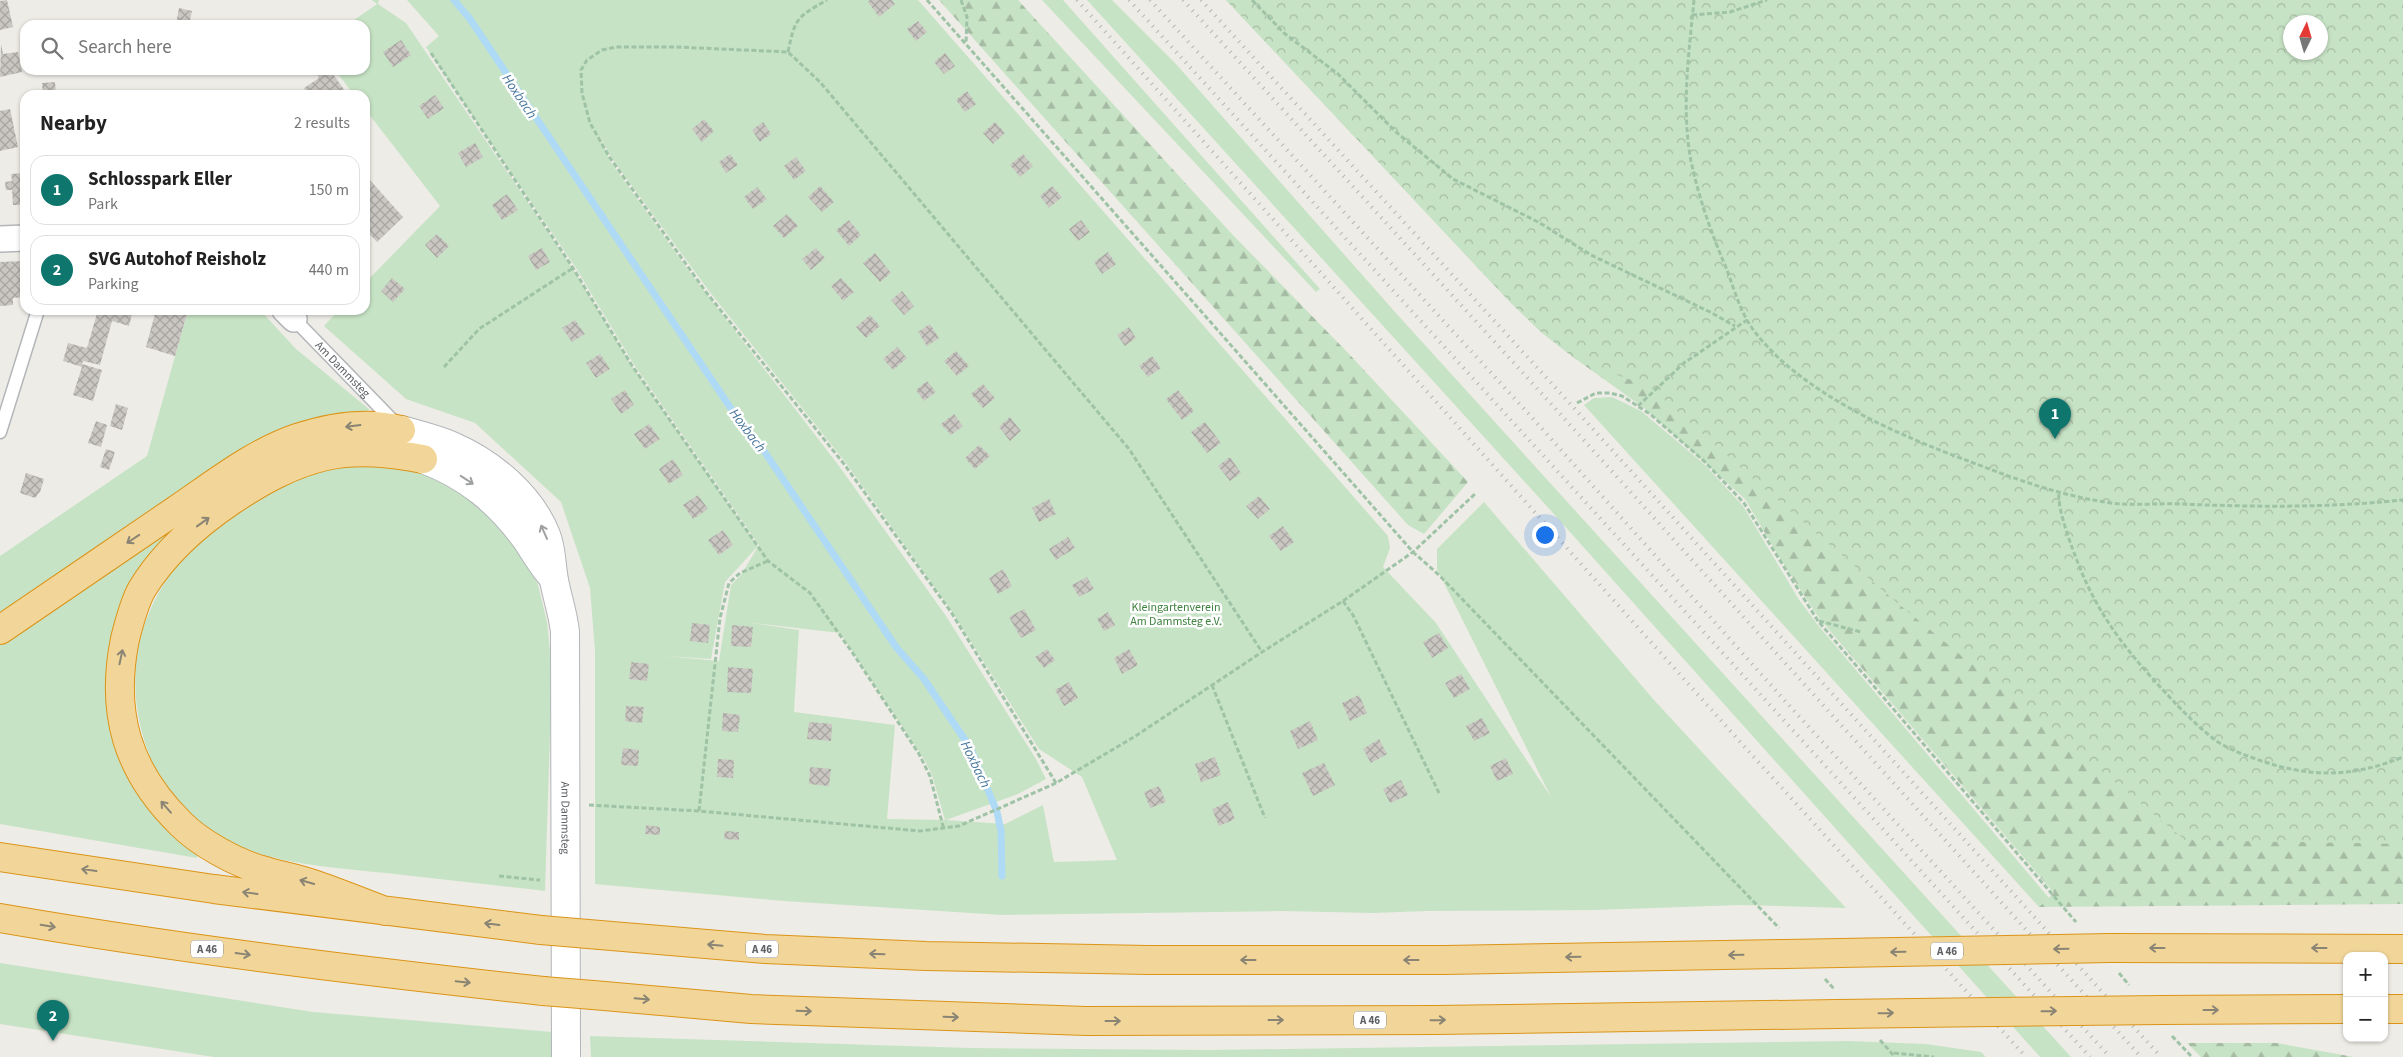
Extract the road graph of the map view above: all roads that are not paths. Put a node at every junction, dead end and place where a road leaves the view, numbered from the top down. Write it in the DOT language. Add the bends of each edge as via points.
graph roads {
  1 [pos="20,238"];
  2 [pos="0,240"];
  3 [pos="36,315"];
  4 [pos="291,315"];
  5 [pos="401,430"];
  6 [pos="0,432"];
  7 [pos="423,459"];
  8 [pos="554,580"];
  9 [pos="0,630"];
  10 [pos="0,857"];
  11 [pos="385,912"];
  12 [pos="0,918"];
  13 [pos="2403,948"];
  14 [pos="2343,1009"];
  15 [pos="2388,1009"];
  16 [pos="2403,1009"];
  17 [pos="566,1057"];
  1 -- 2 [label="street"];
  3 -- 6 [label="lane"];
  4 -- 5 [label="lane, Am Dammsteg"];
  5 -- 7 [label="lane, Am Dammsteg"];
  8 -- 5 [label="main road, Am Dammsteg, one-way" via="554,559 546,535 533,509 517,490 472,456 450,445"];
  5 -- 9 [label="highway, one-way" via="367,424 336,428 295,439 260,456"];
  7 -- 8 [label="main road, Am Dammsteg, one-way" via="466,479 488,496 522,534"];
  11 -- 7 [label="highway, one-way" via="312,883 259,870 199,839 181,824 150,790 130,748 119,709 120,666 128,627 141,590 194,528 224,506 263,480 326,456 380,452"];
  8 -- 17 [label="main road, Am Dammsteg" via="565,632"];
  11 -- 10 [label="highway, A 46, one-way"];
  13 -- 11 [label="highway, A 46, one-way, bridge" via="2110,948 1782,941 1444,960 926,956 765,949 541,930"];
  12 -- 14 [label="highway, A 46, one-way, bridge" via="114,937 415,977 751,1009 1086,1021 1426,1020 1838,1004 2162,1010"];
  15 -- 16 [label="highway"];
}
